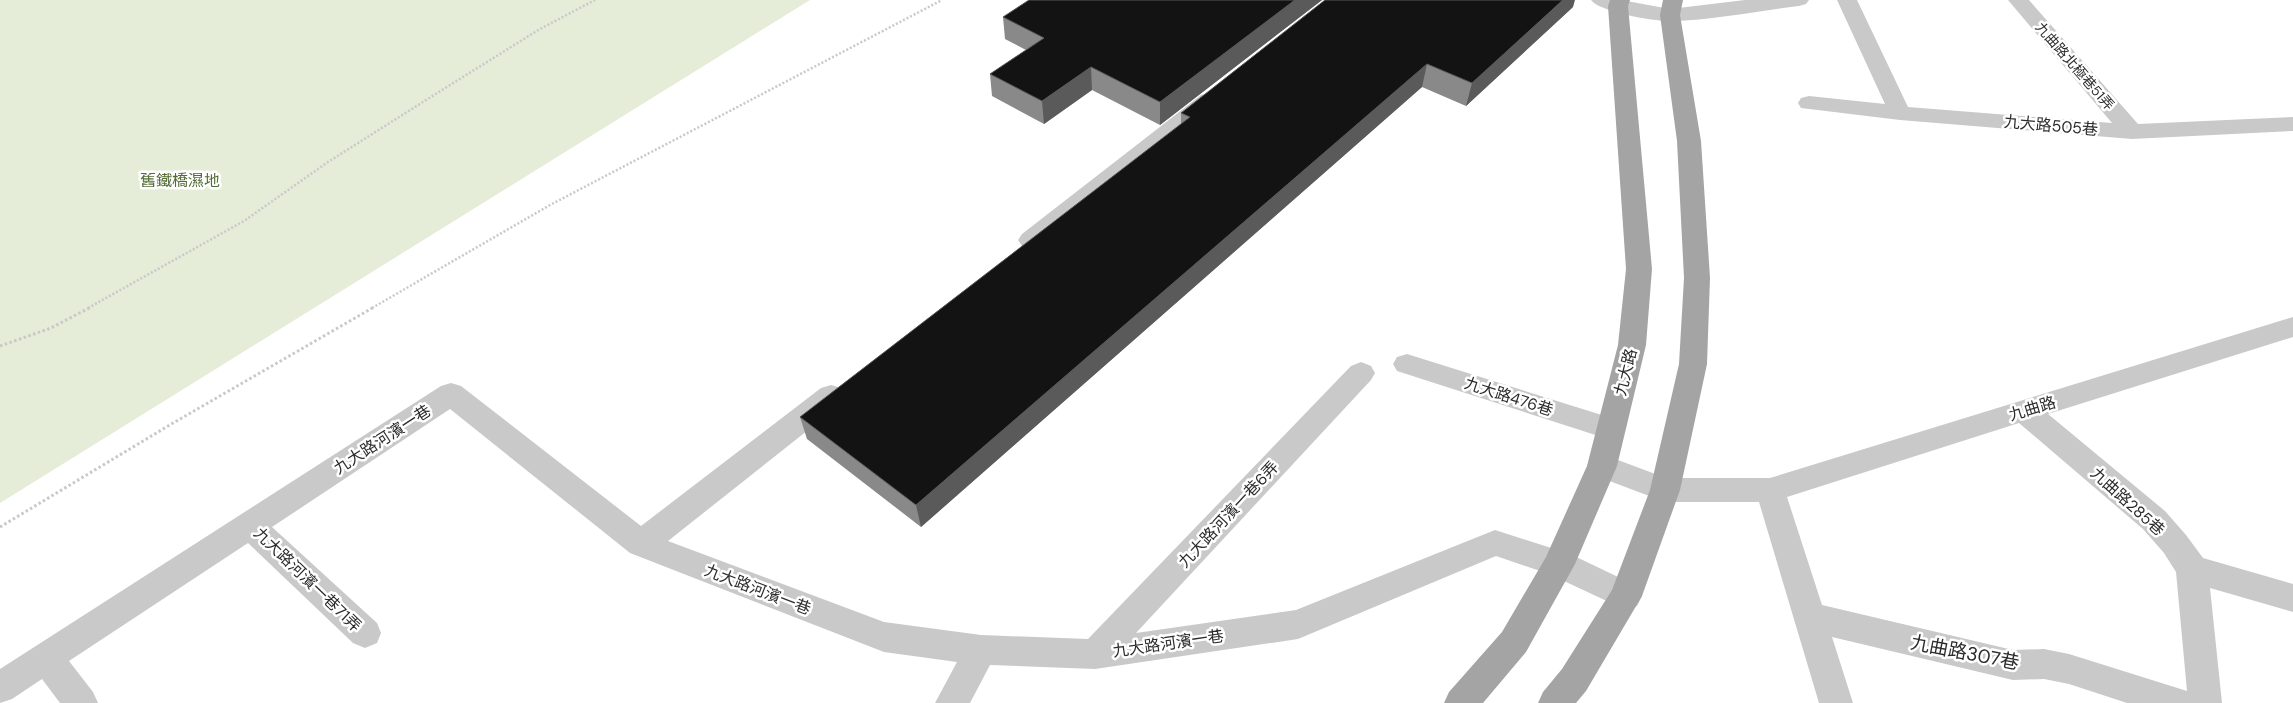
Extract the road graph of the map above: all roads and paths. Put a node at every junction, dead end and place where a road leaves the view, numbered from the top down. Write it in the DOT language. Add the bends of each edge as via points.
graph roads {
  1 [pos="595,0"];
  2 [pos="942,0"];
  3 [pos="1799,0"];
  4 [pos="1847,0"];
  5 [pos="2018,0"];
  6 [pos="1613,2"];
  7 [pos="1672,8"];
  8 [pos="1228,86"];
  9 [pos="1809,103"];
  10 [pos="1900,113"];
  11 [pos="2293,124"];
  12 [pos="2132,132"];
  13 [pos="1009,257"];
  14 [pos="2293,326"];
  15 [pos="0,346"];
  16 [pos="1407,364"];
  17 [pos="1361,373"];
  18 [pos="853,379"];
  19 [pos="2024,411"];
  20 [pos="1611,429"];
  21 [pos="1602,466"];
  22 [pos="1665,490"];
  23 [pos="1770,490"];
  24 [pos="250,524"];
  25 [pos="0,527"];
  26 [pos="641,544"];
  27 [pos="1560,564"];
  28 [pos="2192,569"];
  29 [pos="1626,596"];
  30 [pos="2293,598"];
  31 [pos="1810,617"];
  32 [pos="365,633"];
  33 [pos="981,650"];
  34 [pos="1095,654"];
  35 [pos="46,658"];
  36 [pos="0,688"];
  37 [pos="81,703"];
  38 [pos="952,703"];
  39 [pos="1461,703"];
  40 [pos="1556,703"];
  41 [pos="1836,703"];
  42 [pos="2177,703"];
  43 [pos="2205,703"];
  1 -- 15 [label="path" via="540,29 426,100 328,162 244,221 51,328"];
  2 -- 25 [label="path" via="550,205"];
  3 -- 7 [label="street"];
  4 -- 10 [label="street"];
  5 -- 12 [label="street, 九曲路北極巷51弄"];
  6 -- 7 [label="street"];
  6 -- 20 [label="main road, 九大路" via="1639,269 1632,345"];
  7 -- 22 [label="main road" via="1689,141 1698,278 1693,364"];
  8 -- 13 [label="street"];
  9 -- 10 [label="street, 九大路505巷"];
  10 -- 12 [label="street, 九大路505巷"];
  11 -- 12 [label="street, 九大路505巷"];
  14 -- 19 [label="street, 九曲路"];
  16 -- 20 [label="street, 九大路476巷"];
  17 -- 34 [label="street, 九大路河濱一巷6弄"];
  18 -- 26 [label="street"];
  19 -- 23 [label="street, 九曲路"];
  19 -- 28 [label="street, 九曲路285巷" via="2154,520"];
  20 -- 21 [label="main road, 九大路"];
  21 -- 22 [label="street, 九曲路"];
  21 -- 27 [label="main road, 九大路"];
  22 -- 23 [label="street, 九曲路"];
  22 -- 29 [label="main road"];
  23 -- 31 [label="street"];
  24 -- 26 [label="street, 九大路河濱一巷" via="450,394"];
  24 -- 32 [label="street, 九大路河濱一巷71弄"];
  24 -- 35 [label="street, 九大路河濱一巷"];
  26 -- 33 [label="street, 九大路河濱一巷" via="884,636"];
  27 -- 29 [label="street, 九大路河濱一巷"];
  27 -- 34 [label="street, 九大路河濱一巷" via="1495,543 1298,624"];
  27 -- 39 [label="main road, 九大路" via="1514,642"];
  28 -- 30 [label="street"];
  28 -- 43 [label="street, 九曲路285巷"];
  29 -- 40 [label="main road"];
  31 -- 41 [label="street"];
  31 -- 42 [label="street, 九曲路307巷" via="2013,665 2044,664 2069,668"];
  33 -- 34 [label="street, 九大路河濱一巷"];
  33 -- 38 [label="street"];
  35 -- 36 [label="street, 九大路河濱一巷"];
  35 -- 37 [label="street"];
}
